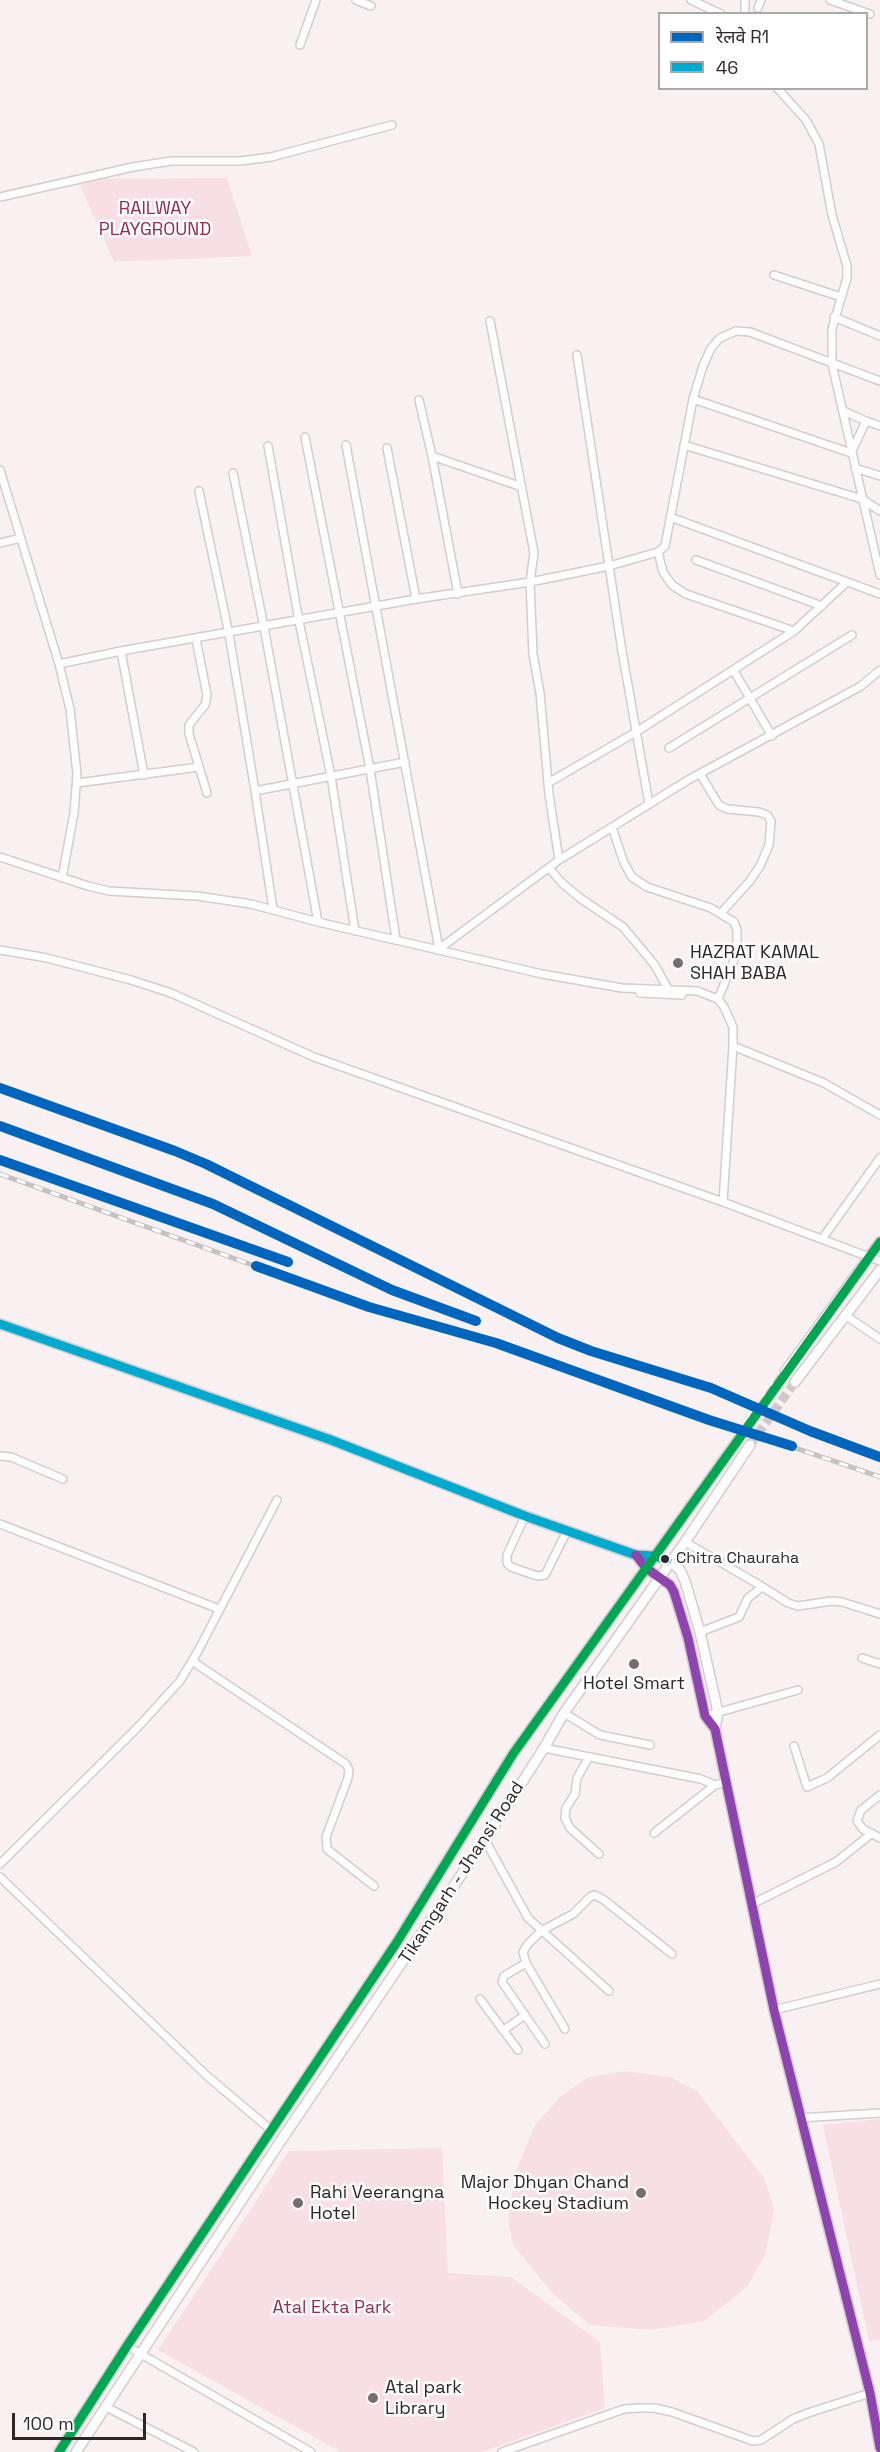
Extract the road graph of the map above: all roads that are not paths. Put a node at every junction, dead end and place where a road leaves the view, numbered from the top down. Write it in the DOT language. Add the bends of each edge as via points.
graph roads {
  1 [pos="316,0"];
  2 [pos="356,0"];
  3 [pos="692,0"];
  4 [pos="761,0"];
  5 [pos="830,0"];
  6 [pos="710,4"];
  7 [pos="371,6"];
  8 [pos="758,8"];
  9 [pos="864,12"];
  10 [pos="300,45"];
  11 [pos="779,90"];
  12 [pos="393,125"];
  13 [pos="0,198"];
  14 [pos="774,275"];
  15 [pos="841,297"];
  16 [pos="834,317"];
  17 [pos="490,321"];
  18 [pos="880,336"];
  19 [pos="577,356"];
  20 [pos="832,364"];
  21 [pos="880,381"];
  22 [pos="693,399"];
  23 [pos="419,400"];
  24 [pos="843,411"];
  25 [pos="866,421"];
  26 [pos="880,426"];
  27 [pos="305,438"];
  28 [pos="346,445"];
  29 [pos="684,445"];
  30 [pos="268,446"];
  31 [pos="387,448"];
  32 [pos="851,453"];
  33 [pos="432,456"];
  34 [pos="855,468"];
  35 [pos="0,470"];
  36 [pos="233,473"];
  37 [pos="880,476"];
  38 [pos="522,488"];
  39 [pos="199,491"];
  40 [pos="862,500"];
  41 [pos="880,511"];
  42 [pos="670,517"];
  43 [pos="21,538"];
  44 [pos="0,543"];
  45 [pos="658,552"];
  46 [pos="696,560"];
  47 [pos="609,566"];
  48 [pos="880,576"];
  49 [pos="530,582"];
  50 [pos="847,582"];
  51 [pos="458,594"];
  52 [pos="880,594"];
  53 [pos="416,599"];
  54 [pos="822,606"];
  55 [pos="375,607"];
  56 [pos="340,613"];
  57 [pos="298,621"];
  58 [pos="264,627"];
  59 [pos="794,631"];
  60 [pos="229,634"];
  61 [pos="852,635"];
  62 [pos="196,639"];
  63 [pos="121,651"];
  64 [pos="59,664"];
  65 [pos="734,671"];
  66 [pos="880,671"];
  67 [pos="750,697"];
  68 [pos="636,732"];
  69 [pos="772,736"];
  70 [pos="669,748"];
  71 [pos="405,762"];
  72 [pos="199,766"];
  73 [pos="370,769"];
  74 [pos="700,774"];
  75 [pos="144,775"];
  76 [pos="331,776"];
  77 [pos="77,783"];
  78 [pos="548,783"];
  79 [pos="292,784"];
  80 [pos="255,791"];
  81 [pos="207,793"];
  82 [pos="649,804"];
  83 [pos="612,827"];
  84 [pos="0,857"];
  85 [pos="559,860"];
  86 [pos="549,868"];
  87 [pos="62,878"];
  88 [pos="273,909"];
  89 [pos="722,913"];
  90 [pos="318,922"];
  91 [pos="355,931"];
  92 [pos="396,939"];
  93 [pos="0,950"];
  94 [pos="439,950"];
  95 [pos="668,989"];
  96 [pos="640,993"];
  97 [pos="682,995"];
  98 [pos="718,999"];
  99 [pos="733,1046"];
  100 [pos="880,1115"];
  101 [pos="880,1158"];
  102 [pos="723,1202"];
  103 [pos="822,1239"];
  104 [pos="880,1242"];
  105 [pos="870,1257"];
  106 [pos="880,1261"];
  107 [pos="880,1269"];
  108 [pos="845,1315"];
  109 [pos="0,1324"];
  110 [pos="880,1339"];
  111 [pos="785,1372"];
  112 [pos="795,1382"];
  113 [pos="738,1440"];
  114 [pos="750,1444"];
  115 [pos="0,1456"];
  116 [pos="63,1479"];
  117 [pos="277,1500"];
  118 [pos="525,1516"];
  119 [pos="0,1524"];
  120 [pos="567,1531"];
  121 [pos="685,1542"];
  122 [pos="636,1555"];
  123 [pos="655,1556"];
  124 [pos="670,1561"];
  125 [pos="646,1568"];
  126 [pos="660,1576"];
  127 [pos="762,1587"];
  128 [pos="219,1609"];
  129 [pos="880,1614"];
  130 [pos="700,1632"];
  131 [pos="862,1658"];
  132 [pos="192,1661"];
  133 [pos="880,1664"];
  134 [pos="798,1690"];
  135 [pos="564,1713"];
  136 [pos="718,1713"];
  137 [pos="705,1716"];
  138 [pos="715,1729"];
  139 [pos="880,1735"];
  140 [pos="650,1745"];
  141 [pos="794,1746"];
  142 [pos="544,1748"];
  143 [pos="589,1757"];
  144 [pos="727,1782"];
  145 [pos="715,1785"];
  146 [pos="880,1795"];
  147 [pos="654,1833"];
  148 [pos="871,1834"];
  149 [pos="880,1838"];
  150 [pos="485,1840"];
  151 [pos="599,1854"];
  152 [pos="0,1864"];
  153 [pos="0,1876"];
  154 [pos="374,1886"];
  155 [pos="752,1904"];
  156 [pos="541,1931"];
  157 [pos="672,1954"];
  158 [pos="526,1963"];
  159 [pos="880,1984"];
  160 [pos="609,1991"];
  161 [pos="480,1999"];
  162 [pos="774,2010"];
  163 [pos="525,2015"];
  164 [pos="565,2029"];
  165 [pos="504,2030"];
  166 [pos="545,2044"];
  167 [pos="519,2050"];
  168 [pos="315,2063"];
  169 [pos="328,2072"];
  170 [pos="880,2113"];
  171 [pos="800,2118"];
  172 [pos="271,2130"];
  173 [pos="127,2346"];
  174 [pos="142,2355"];
  175 [pos="870,2392"];
  176 [pos="106,2407"];
  177 [pos="880,2448"];
  178 [pos="59,2452"];
  179 [pos="76,2452"];
  180 [pos="194,2452"];
  181 [pos="311,2452"];
  182 [pos="502,2452"];
  1 -- 10 [label="street"];
  2 -- 7 [label="street"];
  3 -- 6 [label="street"];
  4 -- 8 [label="street"];
  5 -- 9 [label="street"];
  11 -- 15 [label="street" via="806,120 819,144 832,215 847,266"];
  12 -- 13 [label="street" via="271,157 171,161"];
  14 -- 15 [label="street"];
  15 -- 16 [label="street"];
  16 -- 18 [label="street"];
  16 -- 20 [label="street"];
  17 -- 38 [label="street"];
  19 -- 47 [label="street"];
  20 -- 21 [label="street"];
  20 -- 22 [label="street" via="750,332 736,332 720,338 711,348"];
  20 -- 24 [label="street"];
  22 -- 29 [label="street"];
  22 -- 32 [label="street"];
  23 -- 33 [label="street"];
  24 -- 25 [label="street"];
  24 -- 32 [label="street"];
  25 -- 26 [label="street"];
  25 -- 32 [label="street"];
  27 -- 56 [label="street"];
  28 -- 55 [label="street"];
  29 -- 40 [label="street"];
  29 -- 42 [label="street"];
  30 -- 57 [label="street"];
  31 -- 53 [label="street"];
  32 -- 34 [label="street"];
  33 -- 38 [label="street"];
  33 -- 51 [label="street"];
  34 -- 37 [label="street"];
  34 -- 40 [label="street"];
  35 -- 43 [label="street"];
  36 -- 58 [label="street"];
  38 -- 49 [label="street" via="534,552"];
  39 -- 60 [label="street"];
  40 -- 41 [label="street"];
  40 -- 48 [label="street"];
  42 -- 45 [label="street" via="665,546"];
  42 -- 50 [label="street"];
  43 -- 44 [label="street"];
  43 -- 64 [label="street"];
  45 -- 47 [label="street"];
  45 -- 59 [label="street" via="667,578 686,594"];
  46 -- 54 [label="street"];
  47 -- 49 [label="street"];
  47 -- 68 [label="street"];
  49 -- 51 [label="street"];
  49 -- 78 [label="street" via="530,626"];
  50 -- 52 [label="street"];
  50 -- 54 [label="street"];
  51 -- 53 [label="street"];
  53 -- 55 [label="street"];
  54 -- 59 [label="street"];
  55 -- 56 [label="street"];
  55 -- 71 [label="street"];
  56 -- 57 [label="street"];
  56 -- 73 [label="street"];
  57 -- 58 [label="street"];
  57 -- 76 [label="street"];
  58 -- 60 [label="street"];
  58 -- 79 [label="street"];
  59 -- 65 [label="street"];
  60 -- 62 [label="street"];
  60 -- 80 [label="street"];
  61 -- 67 [label="street"];
  62 -- 63 [label="street"];
  62 -- 72 [label="street" via="207,695 205,705 189,725"];
  63 -- 64 [label="street"];
  63 -- 75 [label="street"];
  64 -- 77 [label="street" via="70,709"];
  65 -- 67 [label="street"];
  65 -- 68 [label="street"];
  66 -- 69 [label="street" via="861,686"];
  67 -- 69 [label="street"];
  67 -- 70 [label="street"];
  68 -- 78 [label="street"];
  68 -- 82 [label="street"];
  69 -- 74 [label="street"];
  71 -- 73 [label="street"];
  71 -- 94 [label="street"];
  72 -- 75 [label="street"];
  72 -- 81 [label="street"];
  73 -- 76 [label="street"];
  73 -- 92 [label="street"];
  74 -- 82 [label="street"];
  74 -- 89 [label="street" via="719,805 759,812 771,821 769,845 760,866"];
  75 -- 77 [label="street"];
  76 -- 79 [label="street"];
  76 -- 91 [label="street"];
  77 -- 87 [label="street"];
  78 -- 85 [label="street"];
  79 -- 80 [label="street"];
  79 -- 90 [label="street"];
  80 -- 88 [label="street"];
  82 -- 83 [label="street"];
  83 -- 85 [label="street"];
  83 -- 89 [label="street" via="632,877 657,891"];
  84 -- 87 [label="street"];
  85 -- 86 [label="street"];
  86 -- 94 [label="street"];
  86 -- 95 [label="street" via="561,883 623,927 654,964"];
  87 -- 88 [label="street" via="109,891 197,896"];
  88 -- 90 [label="street"];
  89 -- 98 [label="street" via="734,922 738,938 733,963"];
  90 -- 91 [label="street"];
  91 -- 92 [label="street"];
  92 -- 94 [label="street"];
  93 -- 102 [label="street" via="47,958 171,993 314,1057"];
  94 -- 95 [label="street" via="622,988"];
  95 -- 98 [label="street" via="697,991"];
  96 -- 97 [label="street"];
  98 -- 99 [label="street" via="733,1027"];
  99 -- 100 [label="street" via="824,1083"];
  99 -- 102 [label="street"];
  101 -- 103 [label="street"];
  102 -- 103 [label="street"];
  103 -- 105 [label="street"];
  104 -- 105 [label="street"];
  105 -- 106 [label="street"];
  105 -- 111 [label="street"];
  107 -- 108 [label="street"];
  108 -- 110 [label="street"];
  108 -- 112 [label="street"];
  109 -- 118 [label="street" via="331,1440"];
  113 -- 123 [label="street, Tikamgarh - Jhansi Road"];
  114 -- 121 [label="street, Tikamgarh - Jhansi Road"];
  115 -- 116 [label="street"];
  117 -- 128 [label="street"];
  118 -- 120 [label="street"];
  118 -- 120 [label="street" via="507,1555 511,1567 546,1575"];
  119 -- 128 [label="street"];
  120 -- 122 [label="street"];
  121 -- 124 [label="street, Tikamgarh - Jhansi Road"];
  121 -- 127 [label="street"];
  122 -- 123 [label="street"];
  122 -- 125 [label="street"];
  123 -- 124 [label="street"];
  123 -- 125 [label="street, Tikamgarh - Jhansi Road"];
  124 -- 126 [label="street, Tikamgarh - Jhansi Road"];
  124 -- 130 [label="street" via="685,1581"];
  125 -- 126 [label="street"];
  125 -- 168 [label="street, Tikamgarh - Jhansi Road" via="513,1754"];
  126 -- 135 [label="street, Tikamgarh - Jhansi Road"];
  126 -- 137 [label="street" via="670,1585 677,1601"];
  127 -- 129 [label="street" via="792,1605 842,1602"];
  127 -- 130 [label="street" via="748,1598 739,1617"];
  128 -- 132 [label="street"];
  130 -- 136 [label="street"];
  131 -- 133 [label="street"];
  132 -- 152 [label="street" via="180,1681 144,1720"];
  132 -- 154 [label="street" via="346,1764 348,1778 326,1837 327,1849"];
  134 -- 136 [label="street"];
  135 -- 140 [label="street" via="600,1735"];
  135 -- 142 [label="street, Tikamgarh - Jhansi Road"];
  136 -- 137 [label="street"];
  136 -- 138 [label="street"];
  137 -- 138 [label="street"];
  138 -- 144 [label="street"];
  139 -- 141 [label="street" via="827,1778 807,1787"];
  142 -- 143 [label="street"];
  142 -- 150 [label="street, Tikamgarh - Jhansi Road"];
  143 -- 145 [label="street"];
  143 -- 151 [label="street" via="577,1778 565,1818 570,1828"];
  144 -- 145 [label="street"];
  144 -- 155 [label="street"];
  145 -- 147 [label="street"];
  146 -- 148 [label="street" via="858,1815 862,1829"];
  148 -- 149 [label="street"];
  148 -- 155 [label="street" via="836,1862"];
  150 -- 156 [label="street" via="521,1907"];
  150 -- 169 [label="street, Tikamgarh - Jhansi Road"];
  153 -- 172 [label="street" via="206,2075"];
  155 -- 162 [label="street"];
  156 -- 157 [label="street" via="573,1914 595,1895"];
  156 -- 158 [label="street" via="525,1948"];
  156 -- 160 [label="street"];
  158 -- 163 [label="street" via="502,1979"];
  158 -- 164 [label="street"];
  159 -- 162 [label="street"];
  161 -- 165 [label="street"];
  162 -- 171 [label="street"];
  163 -- 165 [label="street"];
  163 -- 166 [label="street"];
  165 -- 167 [label="street"];
  168 -- 169 [label="street"];
  168 -- 172 [label="street, Tikamgarh - Jhansi Road"];
  169 -- 174 [label="street, Tikamgarh - Jhansi Road"];
  170 -- 171 [label="street"];
  171 -- 175 [label="street"];
  172 -- 173 [label="street, Tikamgarh - Jhansi Road"];
  173 -- 174 [label="street"];
  173 -- 178 [label="street, Tikamgarh - Jhansi Road"];
  174 -- 176 [label="street, Tikamgarh - Jhansi Road"];
  174 -- 181 [label="street"];
  175 -- 177 [label="street"];
  175 -- 182 [label="street" via="808,2413 761,2440 753,2441 672,2412 639,2408 624,2409"];
  176 -- 179 [label="street, Tikamgarh - Jhansi Road"];
  176 -- 180 [label="street"];
}
